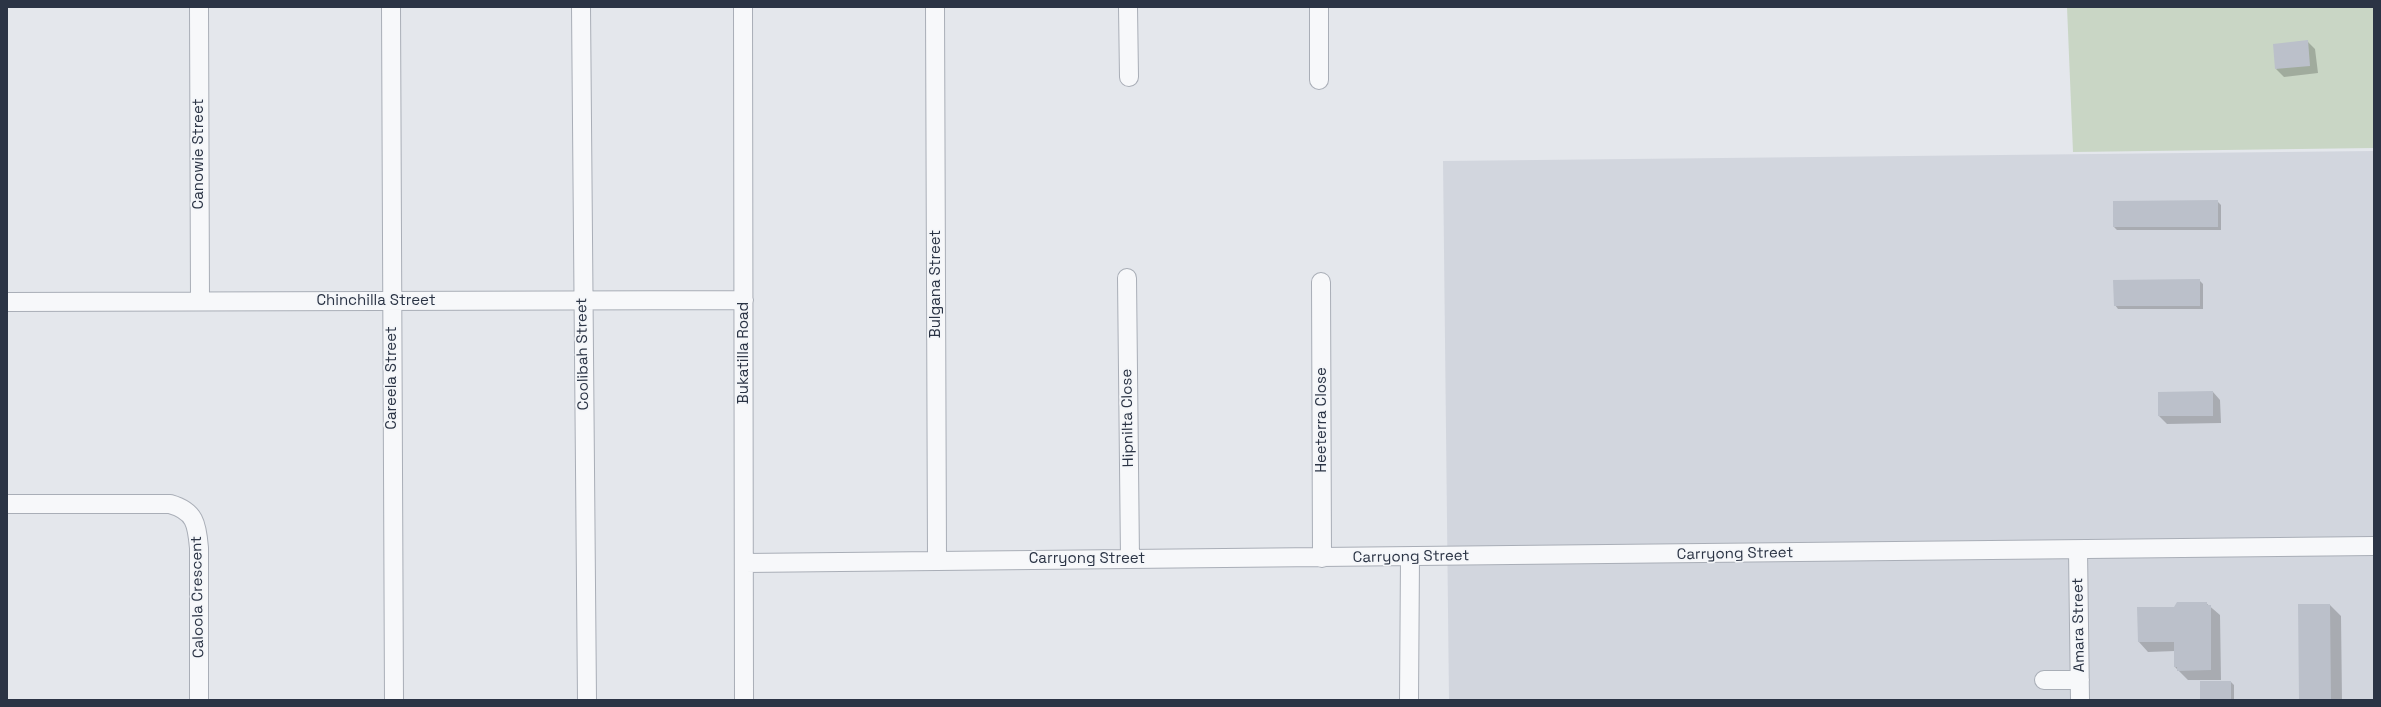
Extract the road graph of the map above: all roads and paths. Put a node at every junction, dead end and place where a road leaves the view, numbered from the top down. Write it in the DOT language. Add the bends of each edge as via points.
graph roads {
  1 [pos="199,7"];
  2 [pos="391,7"];
  3 [pos="581,7"];
  4 [pos="743,7"];
  5 [pos="935,7"];
  6 [pos="1128,7"];
  7 [pos="1318,7"];
  8 [pos="1129,77"];
  9 [pos="1319,80"];
  10 [pos="1127,278"];
  11 [pos="1321,282"];
  12 [pos="582,300"];
  13 [pos="744,300"];
  14 [pos="200,301"];
  15 [pos="392,301"];
  16 [pos="7,302"];
  17 [pos="7,504"];
  18 [pos="2374,546"];
  19 [pos="2078,550"];
  20 [pos="1410,557"];
  21 [pos="1322,558"];
  22 [pos="1130,559"];
  23 [pos="937,560"];
  24 [pos="745,563"];
  25 [pos="2044,680"];
  26 [pos="2080,680"];
  27 [pos="199,700"];
  28 [pos="394,700"];
  29 [pos="587,700"];
  30 [pos="744,700"];
  31 [pos="1409,700"];
  32 [pos="2080,700"];
  1 -- 14 [label="street, Canowie Street"];
  2 -- 15 [label="street, Careela Street"];
  3 -- 12 [label="street, Coolibah Street"];
  4 -- 13 [label="street, Bukatilla Road"];
  5 -- 23 [label="street, Bulgana Street"];
  6 -- 8 [label="street"];
  7 -- 9 [label="street"];
  10 -- 22 [label="street, Hipnilta Close"];
  11 -- 21 [label="street, Heeterra Close"];
  12 -- 13 [label="street, Chinchilla Street"];
  12 -- 15 [label="street, Chinchilla Street"];
  12 -- 29 [label="street, Coolibah Street"];
  13 -- 24 [label="street, Bukatilla Road"];
  14 -- 15 [label="street, Chinchilla Street"];
  14 -- 16 [label="street, Chinchilla Street"];
  15 -- 28 [label="street, Careela Street"];
  17 -- 27 [label="street, Caloola Crescent" via="170,504 187,511 197,528 199,548"];
  18 -- 19 [label="street, Carryong Street"];
  19 -- 20 [label="street, Carryong Street"];
  19 -- 26 [label="street, Amara Street"];
  20 -- 21 [label="street, Carryong Street"];
  20 -- 31 [label="street"];
  21 -- 22 [label="street, Carryong Street"];
  22 -- 23 [label="street, Carryong Street"];
  23 -- 24 [label="street, Carryong Street"];
  24 -- 30 [label="street, Bukatilla Road"];
  25 -- 26 [label="street"];
  26 -- 32 [label="street, Amara Street"];
}
